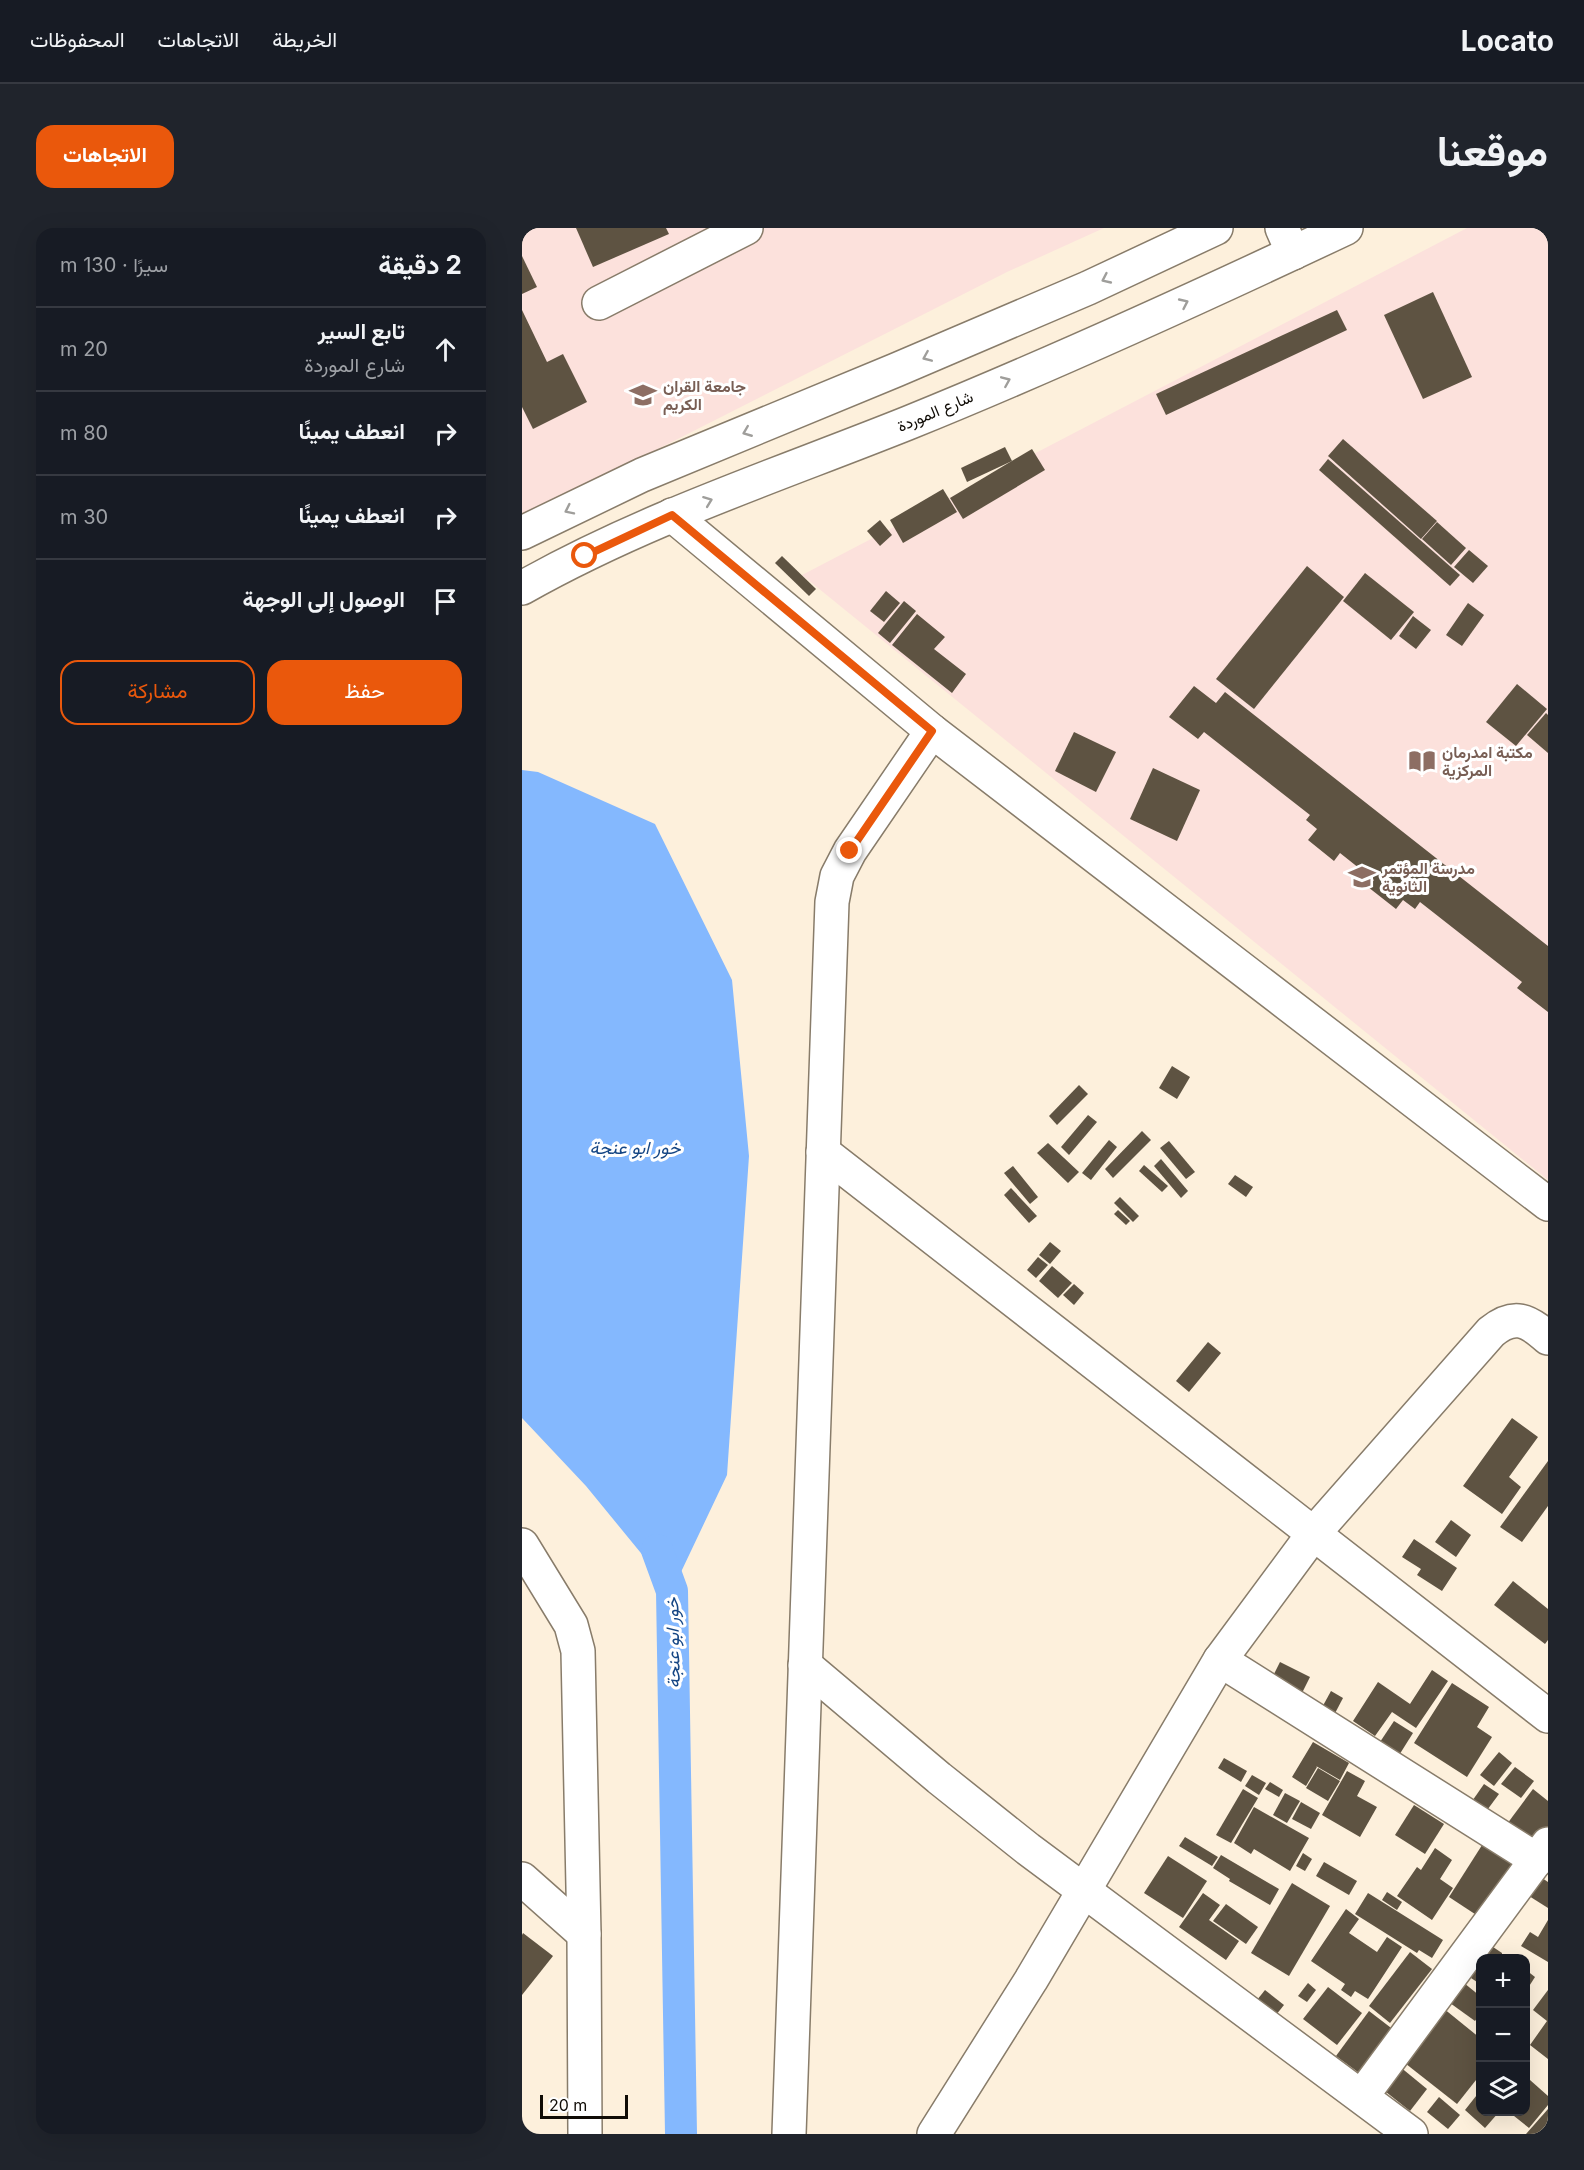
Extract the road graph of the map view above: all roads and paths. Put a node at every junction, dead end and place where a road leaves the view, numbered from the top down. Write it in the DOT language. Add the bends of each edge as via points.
graph roads {
  1 [pos="1216,228"];
  2 [pos="1346,228"];
  3 [pos="743,229"];
  4 [pos="1287,241"];
  5 [pos="599,303"];
  6 [pos="672,515"];
  7 [pos="522,533"];
  8 [pos="522,588"];
  9 [pos="932,731"];
  10 [pos="823,1152"];
  11 [pos="1548,1204"];
  12 [pos="1548,1338"];
  13 [pos="1314,1533"];
  14 [pos="522,1545"];
  15 [pos="1220,1660"];
  16 [pos="805,1665"];
  17 [pos="1548,1716"];
  18 [pos="1543,1852"];
  19 [pos="522,1879"];
  20 [pos="1084,1889"];
  21 [pos="584,1934"];
  22 [pos="1362,2096"];
  23 [pos="585,2134"];
  24 [pos="789,2134"];
  25 [pos="934,2134"];
  26 [pos="1411,2134"];
  1 -- 7 [label="street, one-way" via="1088,288 642,475"];
  2 -- 4 [label="street, شارع الموردة"];
  3 -- 5 [label="street"];
  6 -- 4 [label="street, شارع الموردة, one-way" via="920,418 1109,337"];
  6 -- 8 [label="street, شارع الموردة"];
  6 -- 9 [label="street"];
  9 -- 10 [label="street" via="837,876 831,925"];
  9 -- 11 [label="street"];
  10 -- 13 [label="street"];
  10 -- 16 [label="street"];
  12 -- 13 [label="street" via="1522,1321 1501,1324 1491,1332"];
  13 -- 15 [label="street"];
  13 -- 17 [label="street"];
  14 -- 21 [label="street" via="571,1625 577,1644"];
  15 -- 18 [label="street"];
  15 -- 20 [label="street"];
  16 -- 20 [label="street" via="939,1778"];
  16 -- 24 [label="street"];
  18 -- 22 [label="street"];
  19 -- 21 [label="street"];
  20 -- 22 [label="street"];
  20 -- 25 [label="street"];
  21 -- 23 [label="street"];
  22 -- 26 [label="street"];
}
